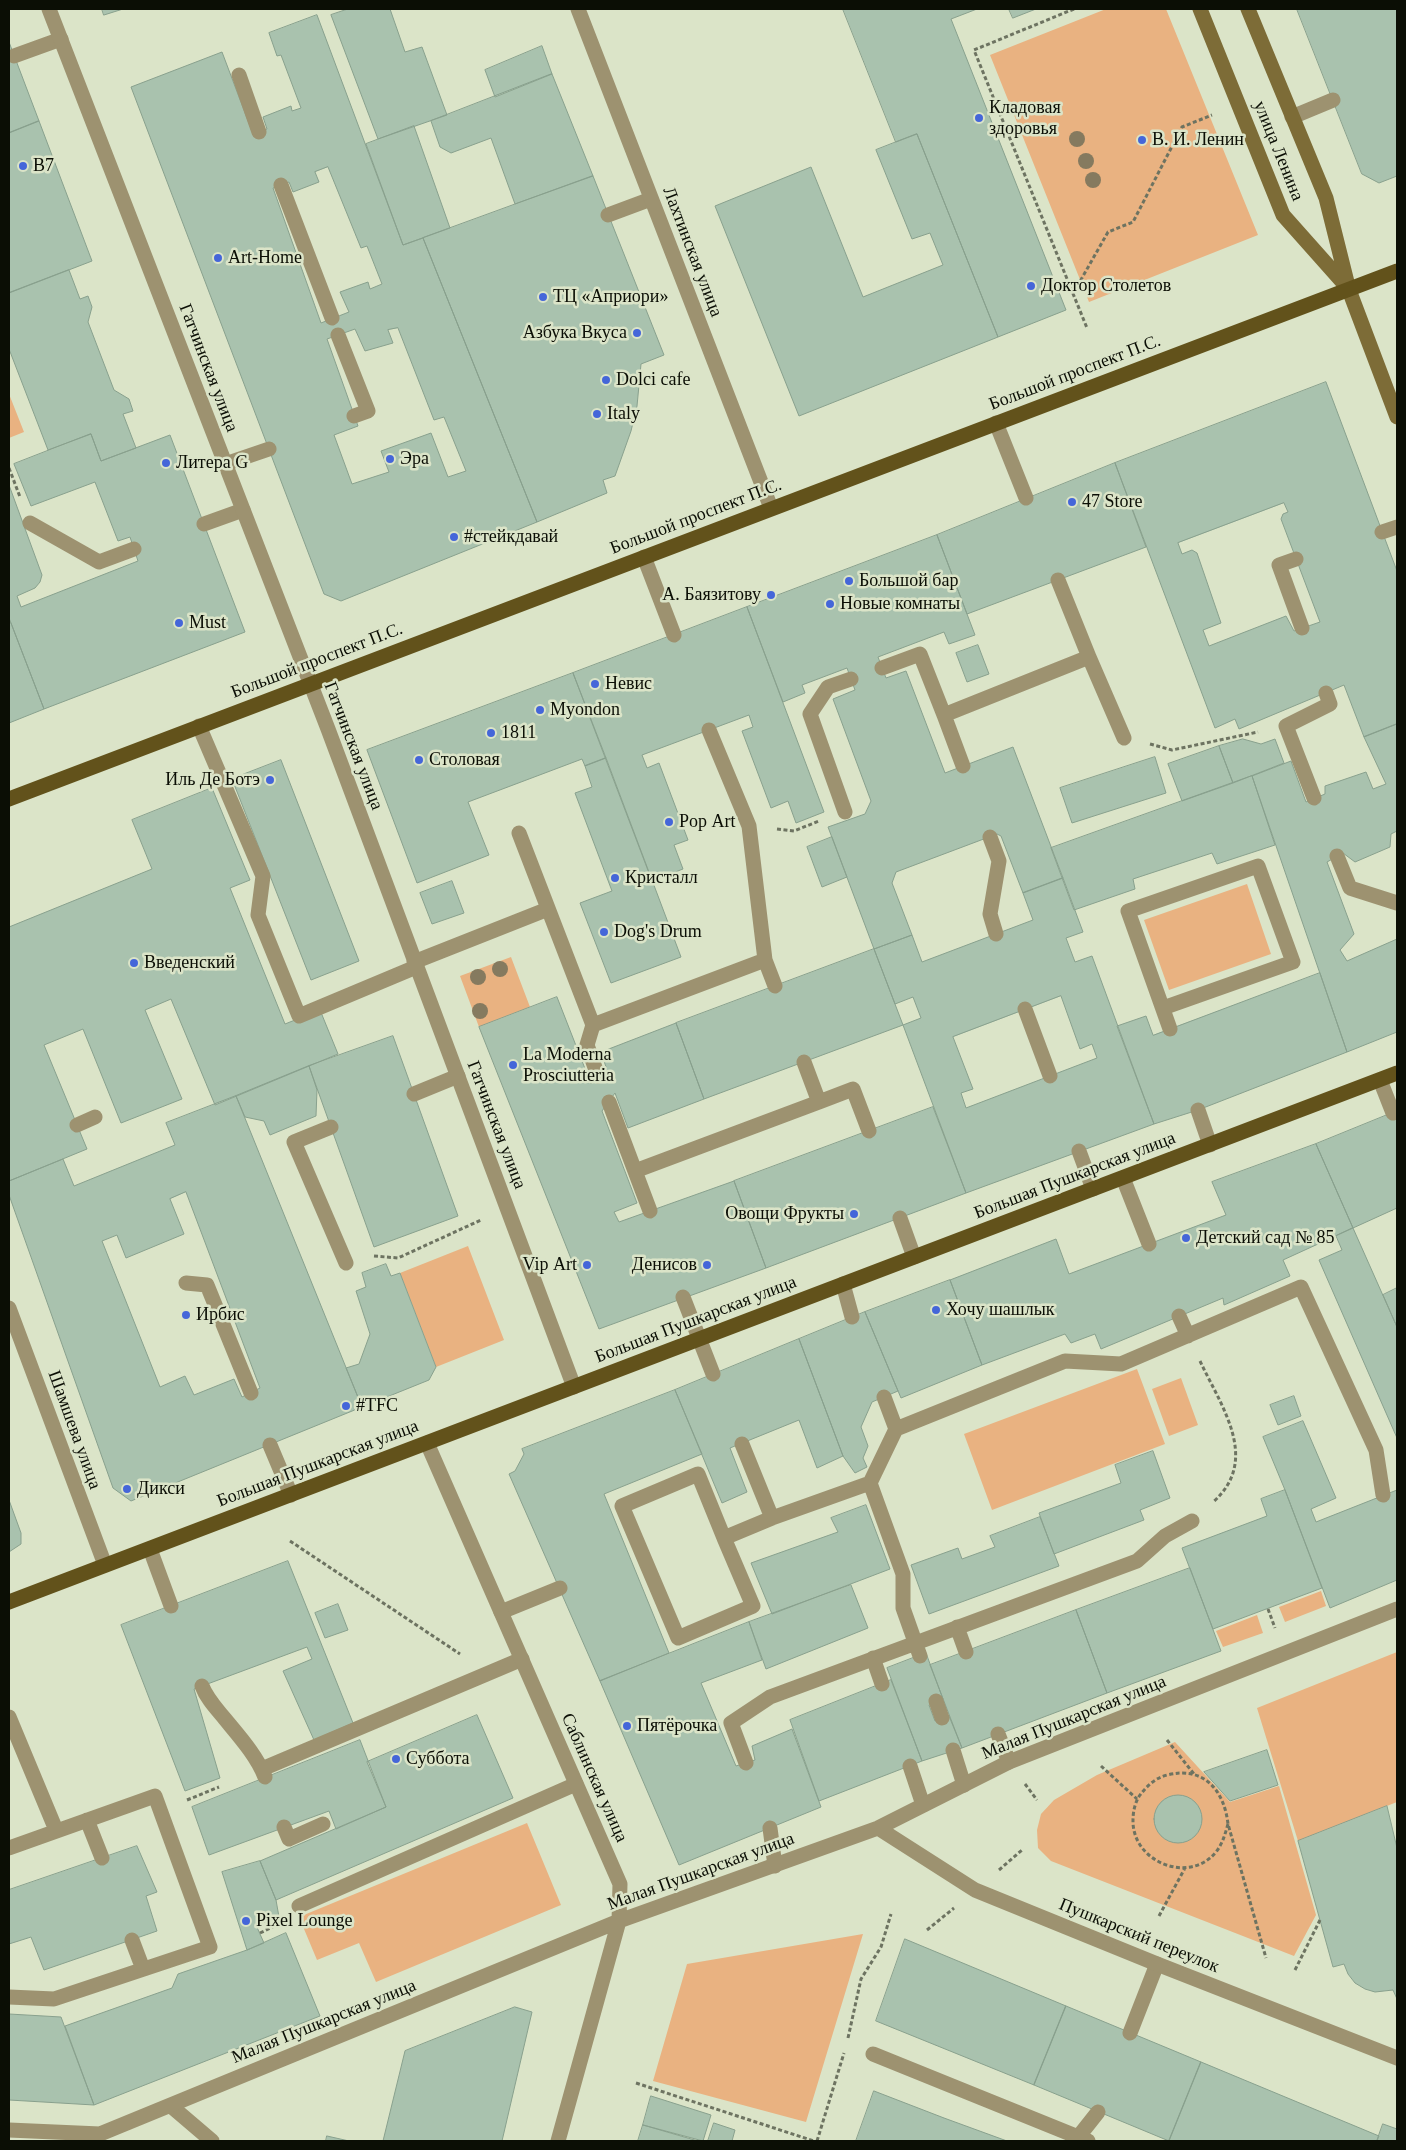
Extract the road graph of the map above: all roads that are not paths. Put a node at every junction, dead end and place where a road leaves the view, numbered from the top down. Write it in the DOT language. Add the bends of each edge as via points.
graph roads {
  1 [pos="49,9"];
  2 [pos="578,9"];
  3 [pos="1200,9"];
  4 [pos="1248,9"];
  5 [pos="61,39"];
  6 [pos="14,56"];
  7 [pos="238,75"];
  8 [pos="1333,100"];
  9 [pos="1292,117"];
  10 [pos="260,132"];
  11 [pos="281,185"];
  12 [pos="651,199"];
  13 [pos="608,215"];
  14 [pos="1397,271"];
  15 [pos="1349,290"];
  16 [pos="332,318"];
  17 [pos="338,335"];
  18 [pos="354,416"];
  19 [pos="1397,417"];
  20 [pos="996,423"];
  21 [pos="269,449"];
  22 [pos="225,464"];
  23 [pos="1026,498"];
  24 [pos="771,508"];
  25 [pos="242,510"];
  26 [pos="30,523"];
  27 [pos="204,524"];
  28 [pos="1397,527"];
  29 [pos="1382,532"];
  30 [pos="134,549"];
  31 [pos="644,557"];
  32 [pos="1296,559"];
  33 [pos="1058,580"];
  34 [pos="1302,628"];
  35 [pos="674,635"];
  36 [pos="1089,657"];
  37 [pos="882,668"];
  38 [pos="850,680"];
  39 [pos="309,683"];
  40 [pos="1326,693"];
  41 [pos="944,715"];
  42 [pos="199,726"];
  43 [pos="709,730"];
  44 [pos="1124,738"];
  45 [pos="964,766"];
  46 [pos="1314,798"];
  47 [pos="9,799"];
  48 [pos="845,812"];
  49 [pos="519,833"];
  50 [pos="990,837"];
  51 [pos="1337,856"];
  52 [pos="1397,903"];
  53 [pos="548,908"];
  54 [pos="996,934"];
  55 [pos="766,960"];
  56 [pos="416,965"];
  57 [pos="775,986"];
  58 [pos="1163,1008"];
  59 [pos="1025,1009"];
  60 [pos="593,1025"];
  61 [pos="1170,1029"];
  62 [pos="804,1062"];
  63 [pos="1397,1074"];
  64 [pos="458,1076"];
  65 [pos="598,1076"];
  66 [pos="1050,1076"];
  67 [pos="1380,1080"];
  68 [pos="414,1094"];
  69 [pos="609,1102"];
  70 [pos="820,1102"];
  71 [pos="1198,1110"];
  72 [pos="1393,1113"];
  73 [pos="95,1117"];
  74 [pos="77,1125"];
  75 [pos="331,1127"];
  76 [pos="869,1131"];
  77 [pos="1210,1145"];
  78 [pos="1079,1151"];
  79 [pos="635,1171"];
  80 [pos="1124,1178"];
  81 [pos="1094,1189"];
  82 [pos="650,1211"];
  83 [pos="900,1218"];
  84 [pos="1148,1244"];
  85 [pos="914,1257"];
  86 [pos="346,1263"];
  87 [pos="186,1283"];
  88 [pos="843,1284"];
  89 [pos="683,1297"];
  90 [pos="9,1308"];
  91 [pos="1179,1316"];
  92 [pos="852,1318"];
  93 [pos="1188,1336"];
  94 [pos="698,1340"];
  95 [pos="713,1374"];
  96 [pos="574,1387"];
  97 [pos="251,1393"];
  98 [pos="884,1398"];
  99 [pos="896,1429"];
  100 [pos="427,1443"];
  101 [pos="742,1444"];
  102 [pos="270,1445"];
  103 [pos="870,1483"];
  104 [pos="291,1495"];
  105 [pos="1383,1496"];
  106 [pos="772,1518"];
  107 [pos="1192,1521"];
  108 [pos="724,1538"];
  109 [pos="150,1548"];
  110 [pos="104,1565"];
  111 [pos="560,1588"];
  112 [pos="9,1602"];
  113 [pos="171,1606"];
  114 [pos="1397,1609"];
  115 [pos="501,1612"];
  116 [pos="957,1627"];
  117 [pos="918,1649"];
  118 [pos="966,1652"];
  119 [pos="873,1658"];
  120 [pos="522,1659"];
  121 [pos="882,1684"];
  122 [pos="202,1686"];
  123 [pos="936,1702"];
  124 [pos="9,1717"];
  125 [pos="942,1718"];
  126 [pos="998,1734"];
  127 [pos="953,1750"];
  128 [pos="1009,1762"];
  129 [pos="746,1763"];
  130 [pos="910,1766"];
  131 [pos="576,1784"];
  132 [pos="964,1785"];
  133 [pos="923,1805"];
  134 [pos="87,1820"];
  135 [pos="323,1824"];
  136 [pos="284,1827"];
  137 [pos="770,1828"];
  138 [pos="878,1828"];
  139 [pos="56,1830"];
  140 [pos="9,1848"];
  141 [pos="102,1858"];
  142 [pos="774,1866"];
  143 [pos="299,1906"];
  144 [pos="619,1921"];
  145 [pos="132,1940"];
  146 [pos="1157,1964"];
  147 [pos="143,1970"];
  148 [pos="9,1997"];
  149 [pos="1130,2033"];
  150 [pos="873,2054"];
  151 [pos="1397,2058"];
  152 [pos="170,2106"];
  153 [pos="1098,2112"];
  154 [pos="9,2130"];
  155 [pos="1081,2140"];
  156 [pos="212,2141"];
  157 [pos="558,2141"];
  1 -- 5 [label="street, Гатчинская улица"];
  2 -- 12 [label="street, Лахтинская улица"];
  3 -- 15 [label="street, улица Ленина" via="1283,215"];
  4 -- 9 [label="street, улица Ленина"];
  5 -- 6 [label="street"];
  5 -- 22 [label="street, Гатчинская улица"];
  7 -- 10 [label="street"];
  8 -- 9 [label="street"];
  9 -- 15 [label="street, улица Ленина" via="1326,198"];
  11 -- 16 [label="street"];
  12 -- 13 [label="street"];
  12 -- 24 [label="street, Лахтинская улица"];
  14 -- 15 [label="main road, Большой проспект П.С."];
  15 -- 19 [label="street, улица Ленина"];
  15 -- 20 [label="main road, Большой проспект П.С."];
  17 -- 18 [label="street" via="368,411"];
  20 -- 23 [label="street"];
  20 -- 24 [label="main road, Большой проспект П.С."];
  21 -- 22 [label="street"];
  22 -- 25 [label="street, Гатчинская улица"];
  24 -- 31 [label="main road, Большой проспект П.С."];
  25 -- 27 [label="street"];
  25 -- 39 [label="street, Гатчинская улица"];
  26 -- 30 [label="street" via="99,562"];
  28 -- 29 [label="street"];
  31 -- 35 [label="street"];
  31 -- 39 [label="main road, Большой проспект П.С."];
  32 -- 34 [label="street" via="1279,565"];
  33 -- 36 [label="street"];
  36 -- 41 [label="street"];
  36 -- 44 [label="street"];
  37 -- 41 [label="street" via="920,654"];
  38 -- 48 [label="street" via="828,688 810,714"];
  39 -- 42 [label="main road, Большой проспект П.С."];
  39 -- 56 [label="street, Гатчинская улица"];
  40 -- 46 [label="street" via="1330,704 1286,726"];
  41 -- 45 [label="street"];
  42 -- 47 [label="main road, Большой проспект П.С."];
  42 -- 56 [label="street" via="262,876 258,915 298,1016"];
  43 -- 55 [label="street" via="749,826"];
  49 -- 53 [label="street"];
  50 -- 54 [label="street" via="999,861 990,914"];
  51 -- 52 [label="street" via="1350,888"];
  53 -- 56 [label="street"];
  53 -- 60 [label="street"];
  55 -- 57 [label="street"];
  55 -- 60 [label="street"];
  56 -- 64 [label="street, Гатчинская улица"];
  58 -- 58 [label="street" via="1128,911 1258,866 1292,962"];
  58 -- 61 [label="street"];
  59 -- 66 [label="street"];
  60 -- 65 [label="street" via="587,1045"];
  62 -- 70 [label="street"];
  63 -- 67 [label="main road, Большая Пушкарская улица"];
  64 -- 68 [label="street"];
  64 -- 96 [label="street, Гатчинская улица"];
  67 -- 72 [label="street"];
  67 -- 77 [label="main road, Большая Пушкарская улица"];
  69 -- 79 [label="street"];
  70 -- 76 [label="street" via="853,1089"];
  70 -- 79 [label="street"];
  71 -- 77 [label="street"];
  73 -- 74 [label="street"];
  75 -- 86 [label="street" via="294,1142"];
  77 -- 80 [label="main road, Большая Пушкарская улица"];
  78 -- 81 [label="street"];
  79 -- 82 [label="street"];
  80 -- 81 [label="main road, Большая Пушкарская улица"];
  80 -- 84 [label="street"];
  81 -- 85 [label="main road, Большая Пушкарская улица"];
  83 -- 85 [label="street"];
  85 -- 88 [label="main road, Большая Пушкарская улица"];
  87 -- 97 [label="street" via="207,1285"];
  88 -- 92 [label="street"];
  88 -- 94 [label="main road, Большая Пушкарская улица"];
  89 -- 94 [label="street"];
  90 -- 110 [label="street, Шамшева улица"];
  91 -- 93 [label="street"];
  93 -- 99 [label="street" via="1121,1364 1065,1361"];
  93 -- 105 [label="street" via="1301,1288 1376,1450"];
  94 -- 95 [label="street"];
  94 -- 96 [label="main road, Большая Пушкарская улица"];
  96 -- 100 [label="main road, Большая Пушкарская улица"];
  98 -- 99 [label="street"];
  99 -- 103 [label="street"];
  100 -- 104 [label="main road, Большая Пушкарская улица"];
  100 -- 115 [label="street, Саблинская улица"];
  101 -- 106 [label="street"];
  102 -- 104 [label="street"];
  103 -- 106 [label="street"];
  103 -- 117 [label="street" via="903,1574 903,1608"];
  104 -- 109 [label="main road, Большая Пушкарская улица"];
  106 -- 108 [label="street"];
  107 -- 116 [label="street" via="1165,1536 1138,1561"];
  108 -- 108 [label="street" via="753,1606 678,1638 637,1557 622,1506 698,1474"];
  109 -- 110 [label="main road, Большая Пушкарская улица"];
  109 -- 113 [label="street"];
  110 -- 112 [label="main road, Большая Пушкарская улица"];
  111 -- 115 [label="street"];
  114 -- 128 [label="street, Малая Пушкарская улица"];
  115 -- 120 [label="street, Саблинская улица"];
  116 -- 117 [label="street"];
  116 -- 118 [label="street"];
  117 -- 119 [label="street"];
  119 -- 121 [label="street"];
  119 -- 129 [label="street" via="770,1697 731,1723"];
  120 -- 122 [label="street" via="264,1773 205,1695"];
  120 -- 131 [label="street, Саблинская улица"];
  123 -- 125 [label="street"];
  124 -- 139 [label="street"];
  126 -- 128 [label="street"];
  127 -- 132 [label="street"];
  128 -- 132 [label="street, Малая Пушкарская улица"];
  130 -- 133 [label="street"];
  131 -- 143 [label="street"];
  131 -- 144 [label="street, Саблинская улица" via="620,1884"];
  132 -- 133 [label="street, Малая Пушкарская улица"];
  133 -- 138 [label="street, Малая Пушкарская улица"];
  134 -- 139 [label="street"];
  134 -- 141 [label="street"];
  134 -- 147 [label="street" via="155,1796 161,1811 210,1947"];
  135 -- 136 [label="street" via="289,1839"];
  137 -- 142 [label="street"];
  138 -- 142 [label="street, Малая Пушкарская улица"];
  138 -- 146 [label="street, Пушкарский переулок" via="975,1890"];
  139 -- 140 [label="street"];
  142 -- 144 [label="street, Малая Пушкарская улица"];
  144 -- 152 [label="street, Малая Пушкарская улица"];
  144 -- 157 [label="street, Саблинская улица"];
  145 -- 147 [label="street"];
  146 -- 149 [label="street"];
  146 -- 151 [label="street, Пушкарский переулок"];
  147 -- 148 [label="street" via="54,1999"];
  150 -- 155 [label="street"];
  152 -- 154 [label="street, Малая Пушкарская улица" via="100,2134"];
  152 -- 156 [label="street"];
  153 -- 155 [label="street"];
}
